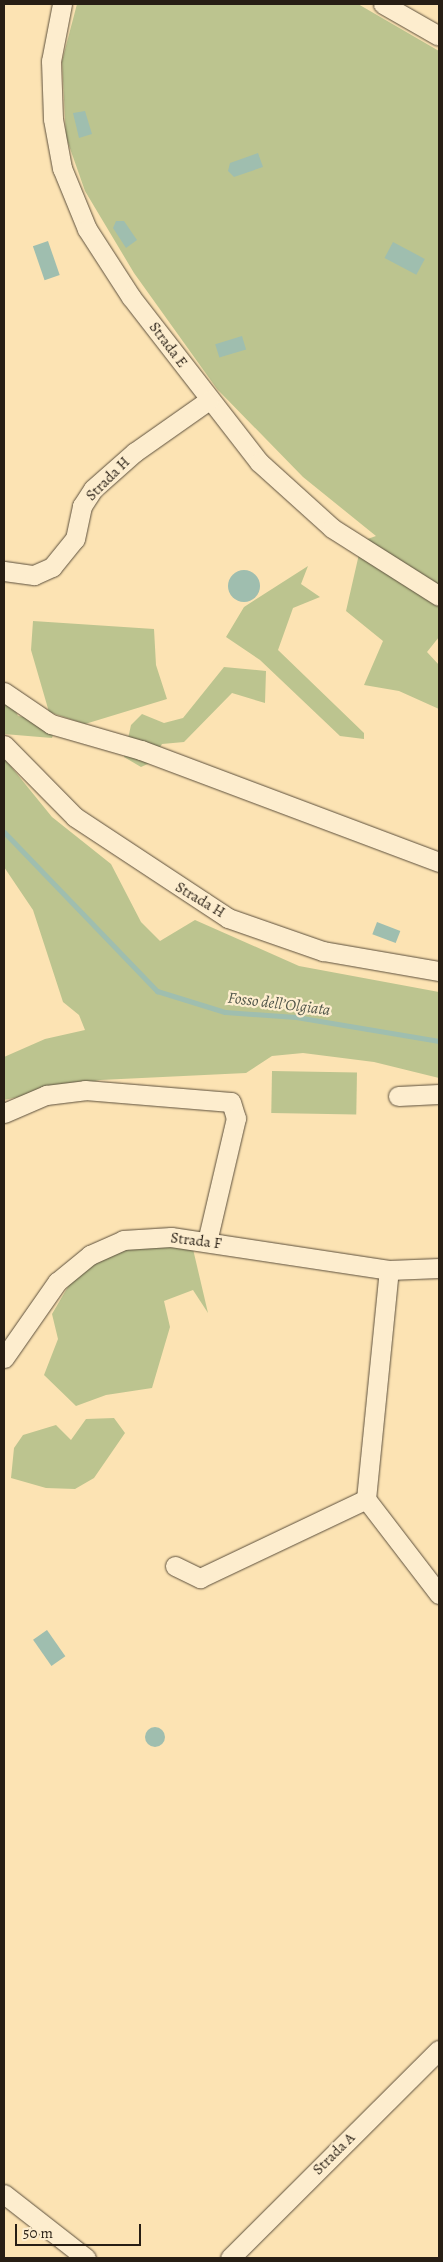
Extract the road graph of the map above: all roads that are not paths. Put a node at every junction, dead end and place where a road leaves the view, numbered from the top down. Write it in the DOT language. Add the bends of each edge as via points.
graph roads {
  1 [pos="62,4"];
  2 [pos="383,4"];
  3 [pos="439,36"];
  4 [pos="209,400"];
  5 [pos="4,571"];
  6 [pos="439,596"];
  7 [pos="4,692"];
  8 [pos="4,746"];
  9 [pos="439,862"];
  10 [pos="439,972"];
  11 [pos="439,1094"];
  12 [pos="398,1096"];
  13 [pos="4,1113"];
  14 [pos="207,1242"];
  15 [pos="439,1268"];
  16 [pos="390,1270"];
  17 [pos="4,1358"];
  18 [pos="366,1499"];
  19 [pos="175,1566"];
  20 [pos="439,1594"];
  21 [pos="439,2050"];
  22 [pos="4,2194"];
  23 [pos="86,2256"];
  24 [pos="230,2258"];
  1 -- 4 [label="street, Strada E" via="50,92 57,149 68,188 87,229 131,297"];
  2 -- 3 [label="street"];
  4 -- 5 [label="street, Strada H" via="135,452 93,489 82,506 74,539 52,567 34,575"];
  4 -- 6 [label="street, Strada E" via="259,462 308,508 360,548"];
  7 -- 9 [label="street" via="60,727 141,750"];
  8 -- 10 [label="street, Strada H" via="75,817 228,918 323,951"];
  11 -- 12 [label="street"];
  13 -- 14 [label="street" via="38,1097 76,1090 229,1100 236,1118"];
  14 -- 16 [label="street, Strada F"];
  14 -- 17 [label="street, Strada F" via="141,1237 97,1251 51,1288"];
  15 -- 16 [label="street, Strada F"];
  16 -- 18 [label="street"];
  18 -- 19 [label="street" via="200,1578"];
  18 -- 20 [label="street"];
  21 -- 24 [label="street, Strada A"];
  22 -- 23 [label="street"];
}
